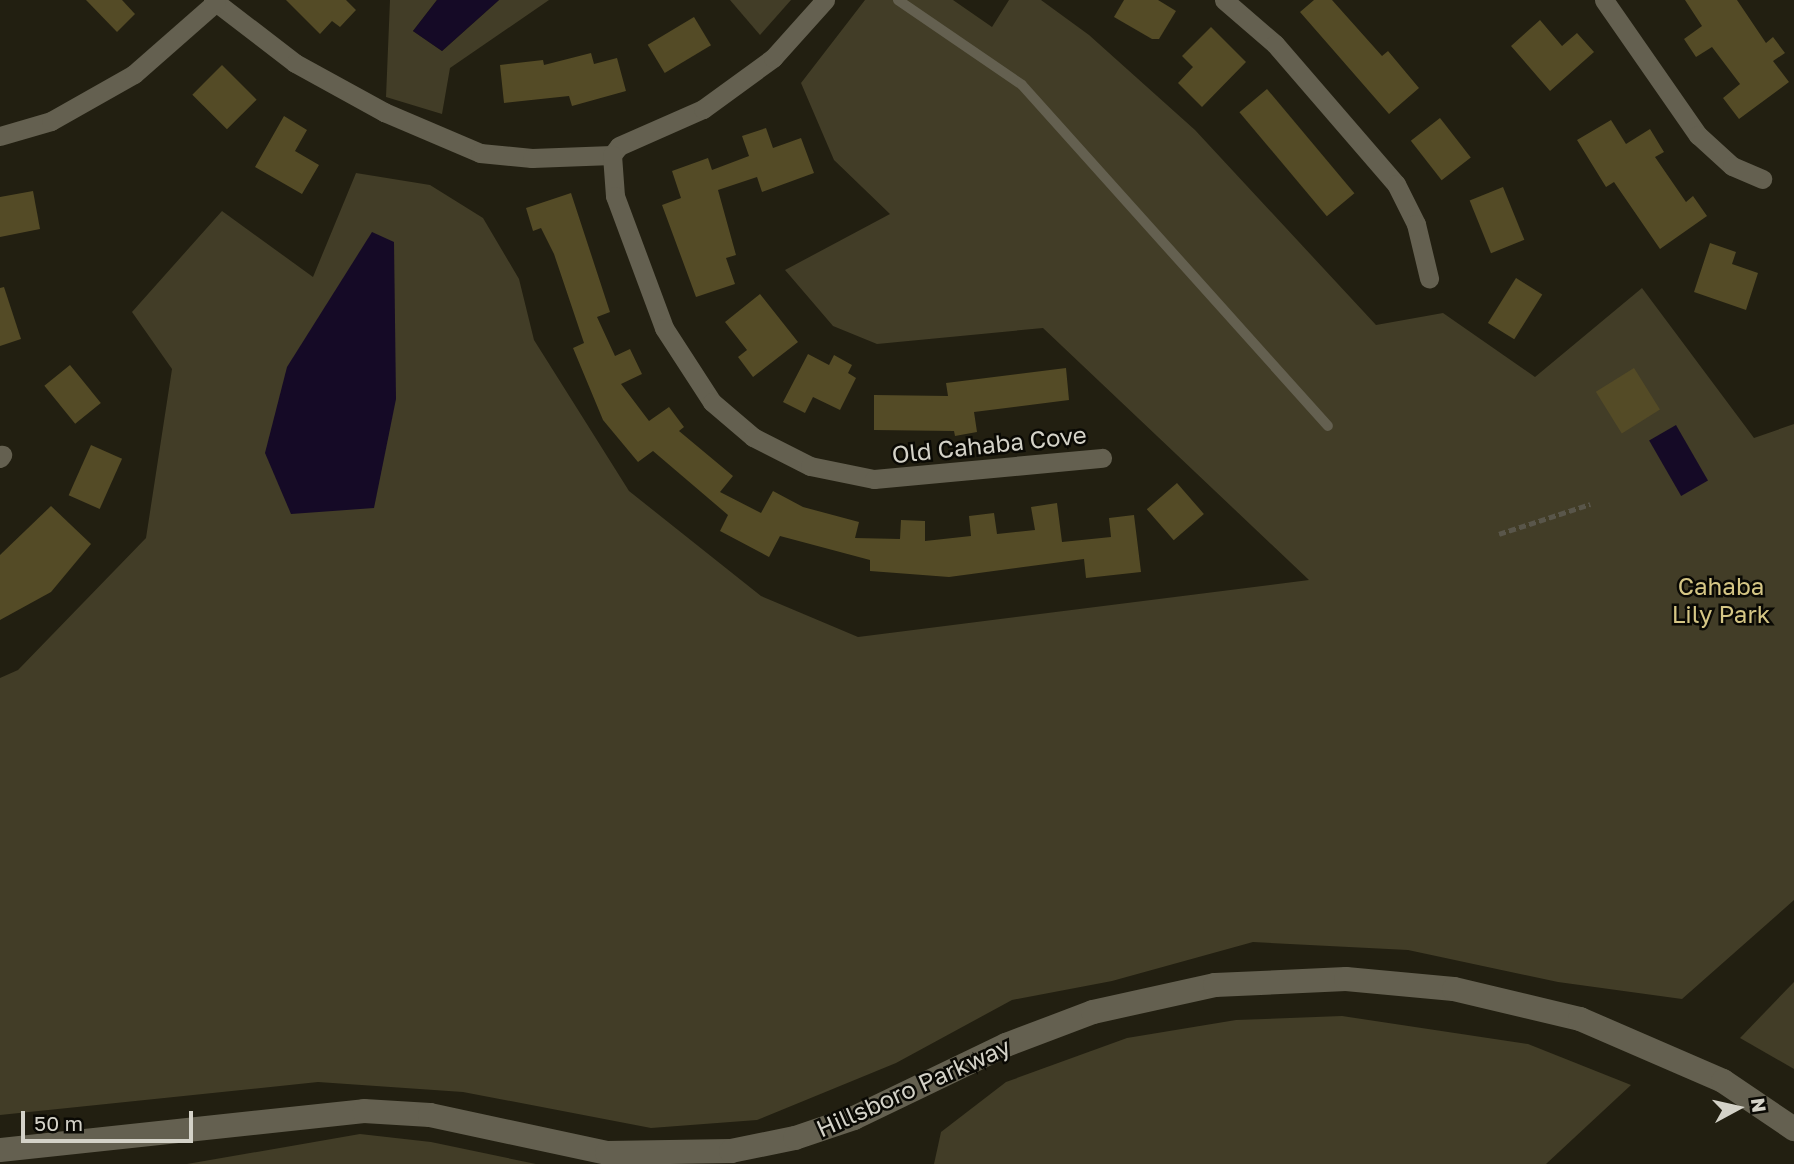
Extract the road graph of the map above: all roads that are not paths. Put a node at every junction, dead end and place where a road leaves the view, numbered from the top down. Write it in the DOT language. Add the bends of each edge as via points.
graph roads {
  1 [pos="825,0"];
  2 [pos="898,0"];
  3 [pos="1224,0"];
  4 [pos="1604,0"];
  5 [pos="214,1"];
  6 [pos="0,136"];
  7 [pos="612,155"];
  8 [pos="1762,179"];
  9 [pos="1429,278"];
  10 [pos="1328,426"];
  11 [pos="1102,458"];
  12 [pos="1794,1129"];
  13 [pos="0,1150"];
  1 -- 7 [label="street" via="803,29 743,81 703,109 619,146"];
  2 -- 10 [label="lane" via="1021,85"];
  3 -- 9 [label="street" via="1275,44 1396,184 1416,223"];
  4 -- 8 [label="street" via="1698,135 1732,166"];
  5 -- 6 [label="street" via="134,74 51,121"];
  5 -- 7 [label="street" via="337,89 480,153 532,158"];
  7 -- 11 [label="street, Old Cahaba Cove" via="615,196 664,328 712,402 753,437 810,466 874,480"];
  12 -- 13 [label="street, Hillsboro Parkway" via="1723,1081 1580,1019 1454,989 1346,979 1215,985 1093,1012 995,1050 854,1118 795,1138 730,1151 607,1153 457,1120 364,1111"];
}
